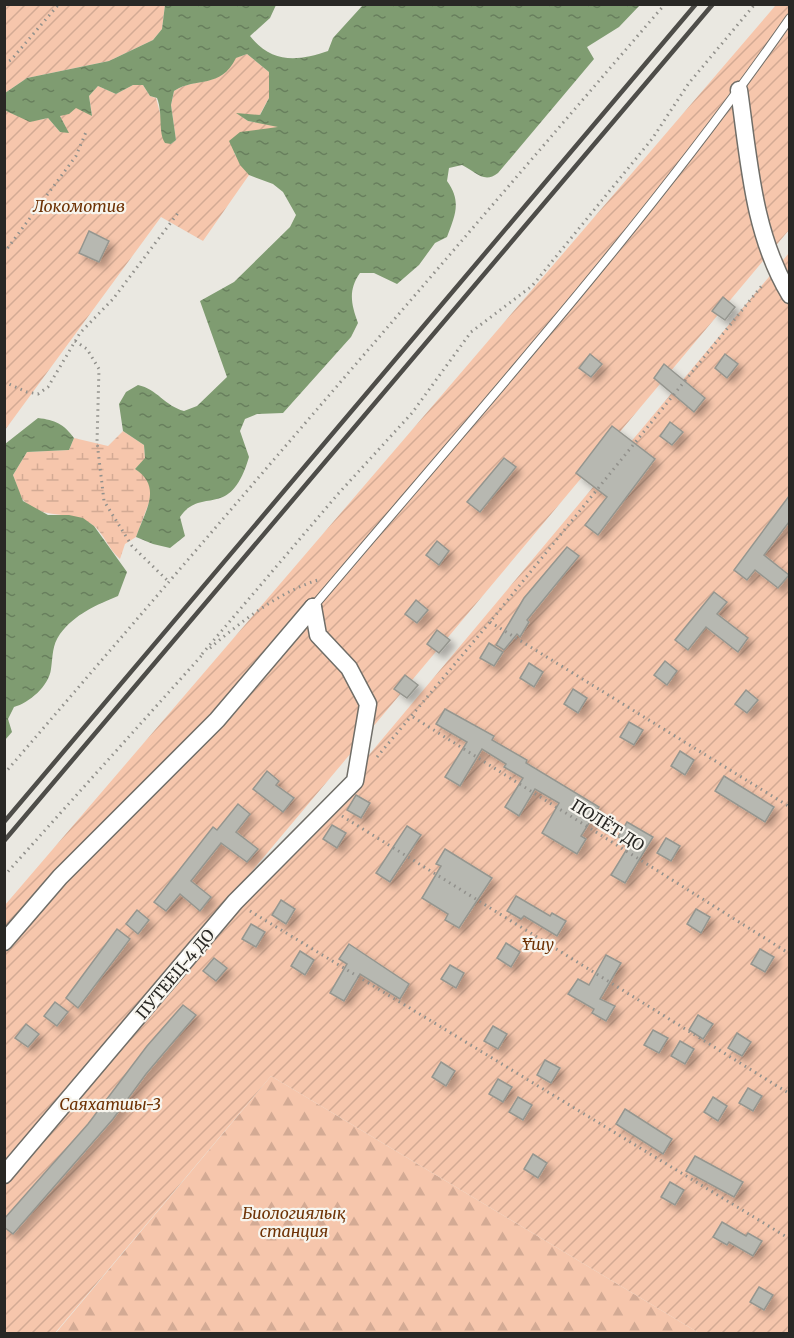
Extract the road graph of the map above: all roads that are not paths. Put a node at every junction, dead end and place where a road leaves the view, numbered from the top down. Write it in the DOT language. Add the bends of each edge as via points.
graph roads {
  1 [pos="789,18"];
  2 [pos="740,90"];
  3 [pos="789,296"];
  4 [pos="313,607"];
  5 [pos="4,942"];
  6 [pos="4,1175"];
  1 -- 2 [label="lane"];
  2 -- 3 [label="street" via="754,199 774,270"];
  2 -- 4 [label="lane" via="649,210"];
  4 -- 5 [label="street" via="217,720 60,877"];
  4 -- 6 [label="street, ПУТЕЕЦ-4 ДО" via="318,635 349,668 368,704 355,781 236,903"];
}
